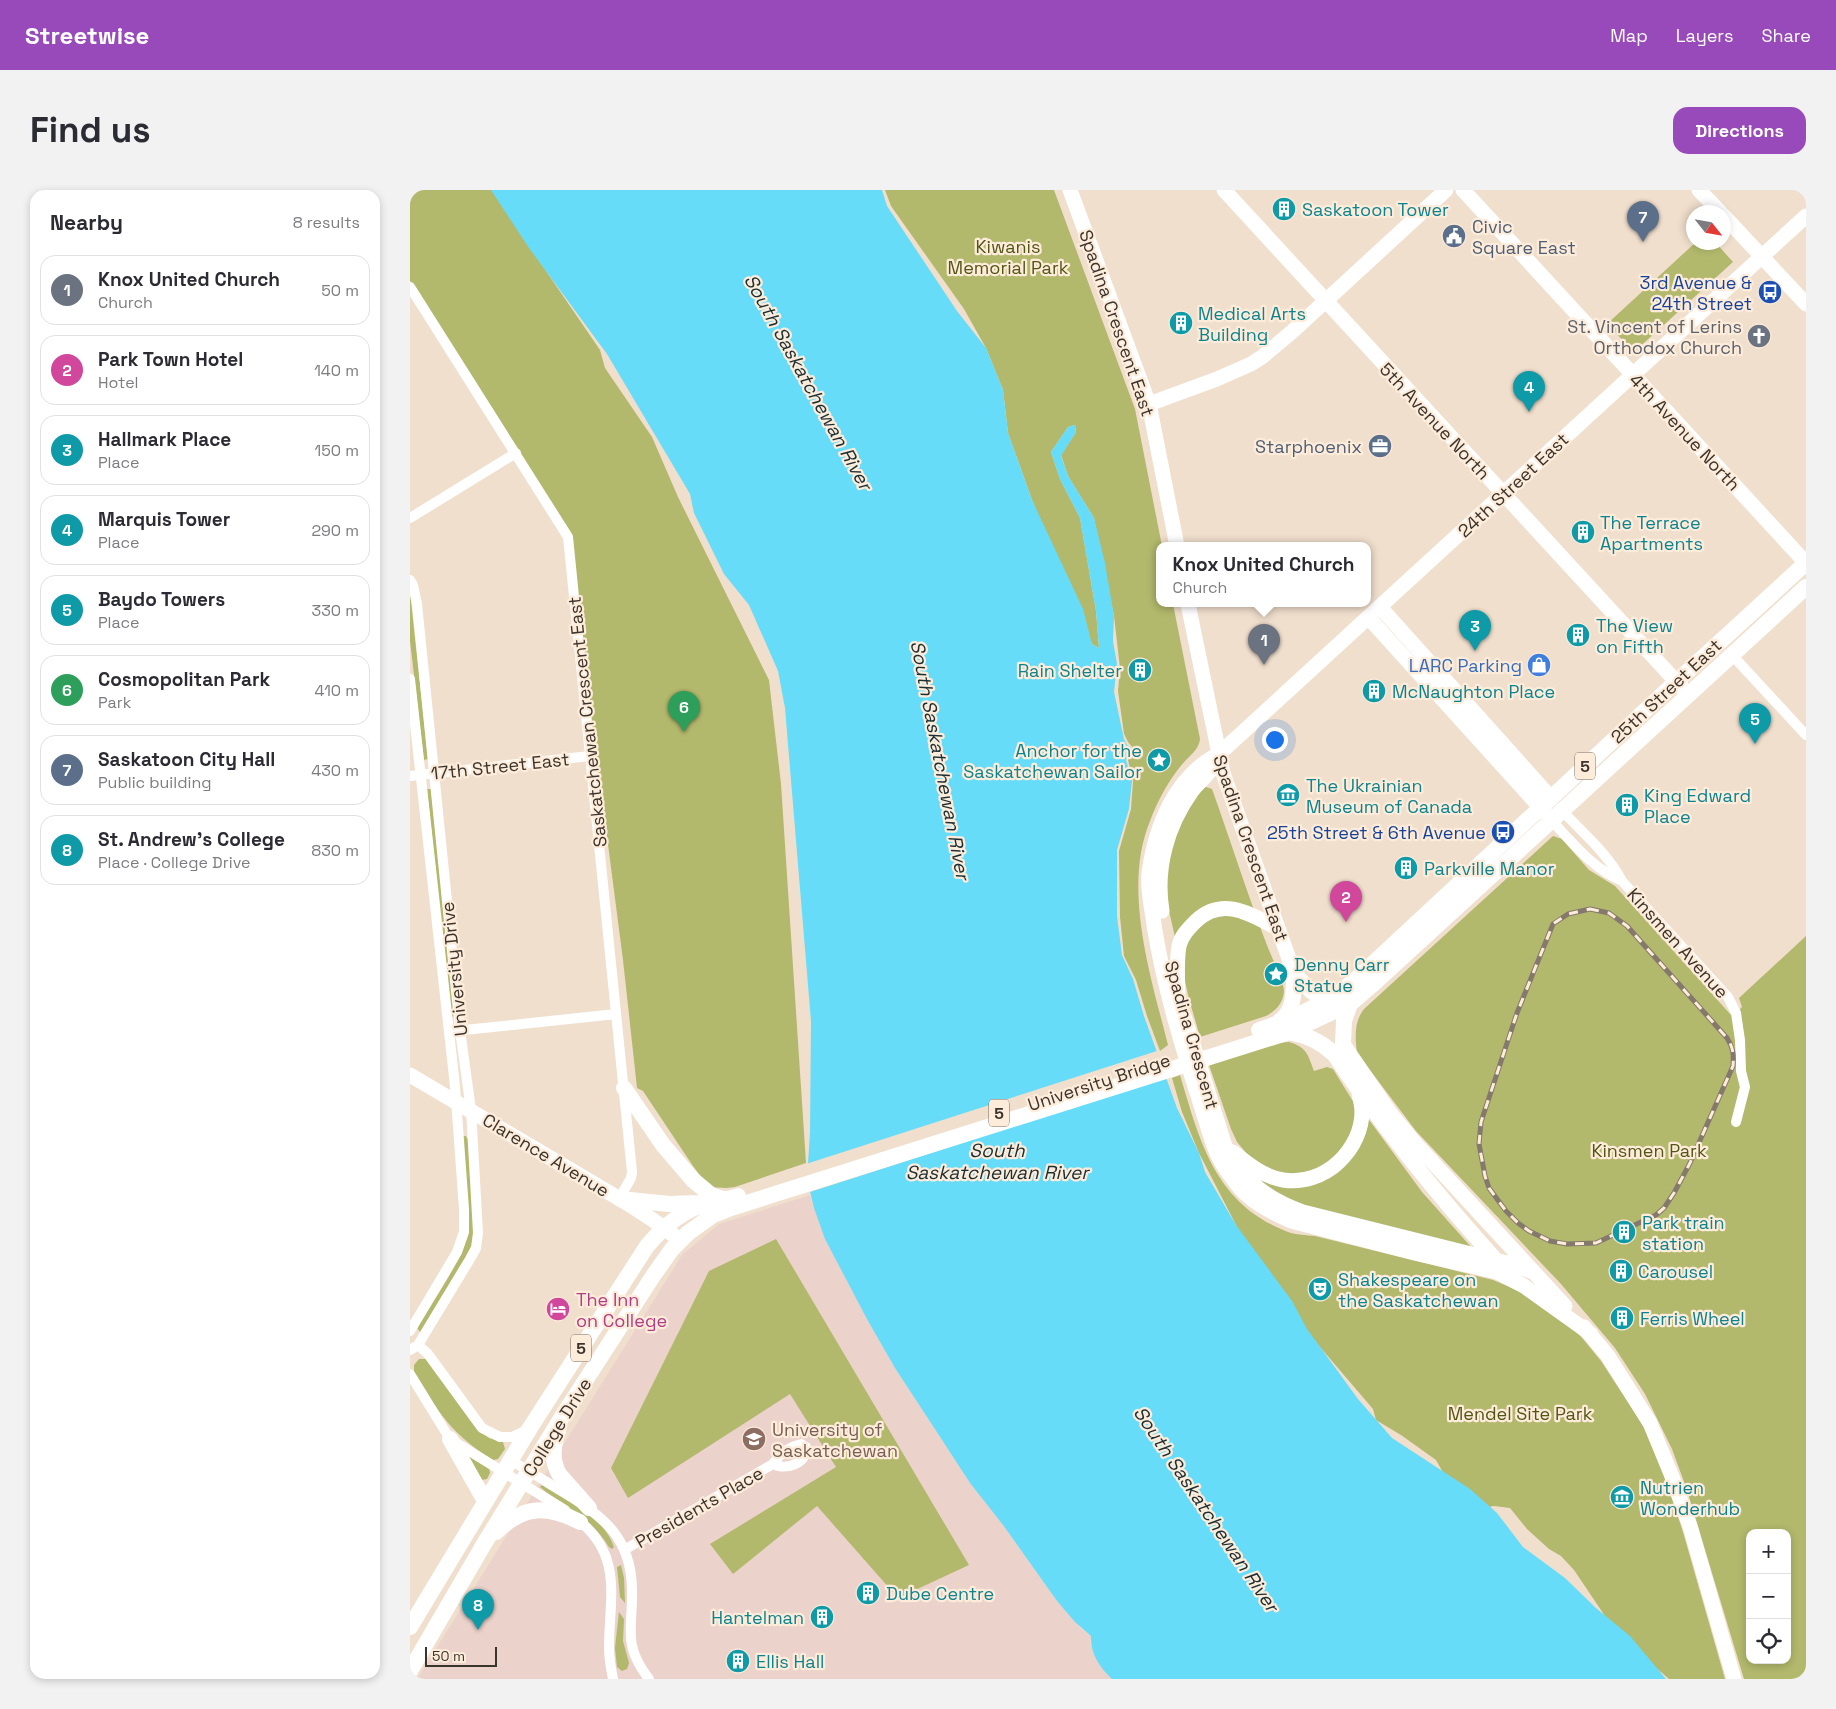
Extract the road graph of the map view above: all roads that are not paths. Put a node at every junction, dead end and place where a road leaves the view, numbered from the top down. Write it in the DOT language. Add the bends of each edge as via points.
graph roads {
  1 [pos="1070,190"];
  2 [pos="1224,190"];
  3 [pos="1446,190"];
  4 [pos="1463,190"];
  5 [pos="1699,190"];
  6 [pos="1713,205"];
  7 [pos="1806,216"];
  8 [pos="1731,224"];
  9 [pos="1761,256"];
  10 [pos="410,287"];
  11 [pos="1325,300"];
  12 [pos="1806,304"];
  13 [pos="1633,375"];
  14 [pos="1149,404"];
  15 [pos="516,453"];
  16 [pos="1504,495"];
  17 [pos="410,518"];
  18 [pos="1176,542"];
  19 [pos="1806,563"];
  20 [pos="410,580"];
  21 [pos="1806,588"];
  22 [pos="1189,607"];
  23 [pos="1380,607"];
  24 [pos="1368,617"];
  25 [pos="1732,655"];
  26 [pos="410,679"];
  27 [pos="1676,682"];
  28 [pos="1688,695"];
  29 [pos="1806,735"];
  30 [pos="1219,754"];
  31 [pos="590,756"];
  32 [pos="434,774"];
  33 [pos="421,775"];
  34 [pos="410,776"];
  35 [pos="1551,809"];
  36 [pos="1622,881"];
  37 [pos="1277,928"];
  38 [pos="1294,973"];
  39 [pos="1331,998"];
  40 [pos="1178,1001"];
  41 [pos="1350,1004"];
  42 [pos="616,1014"];
  43 [pos="460,1030"];
  44 [pos="1273,1031"];
  45 [pos="448,1032"];
  46 [pos="1289,1032"];
  47 [pos="1338,1049"];
  48 [pos="410,1074"];
  49 [pos="624,1088"];
  50 [pos="1358,1092"];
  51 [pos="455,1101"];
  52 [pos="471,1110"];
  53 [pos="1736,1122"];
  54 [pos="1225,1146"];
  55 [pos="619,1199"];
  56 [pos="722,1203"];
  57 [pos="663,1227"];
  58 [pos="680,1240"];
  59 [pos="1497,1261"];
  60 [pos="1533,1272"];
  61 [pos="1524,1286"];
  62 [pos="410,1331"];
  63 [pos="1591,1334"];
  64 [pos="414,1347"];
  65 [pos="410,1374"];
  66 [pos="565,1412"];
  67 [pos="530,1428"];
  68 [pos="450,1439"];
  69 [pos="773,1464"];
  70 [pos="507,1466"];
  71 [pos="525,1477"];
  72 [pos="486,1501"];
  73 [pos="589,1508"];
  74 [pos="580,1522"];
  75 [pos="484,1544"];
  76 [pos="624,1550"];
  77 [pos="410,1627"];
  78 [pos="410,1671"];
  79 [pos="613,1679"];
  80 [pos="649,1679"];
  81 [pos="1734,1679"];
  1 -- 14 [label="street, Spadina Crescent East"];
  2 -- 11 [label="street, 5th Avenue North"];
  3 -- 11 [label="street"];
  4 -- 13 [label="street, 4th Avenue North"];
  5 -- 6 [label="street"];
  7 -- 9 [label="street, 24th Street East"];
  8 -- 9 [label="street"];
  9 -- 12 [label="street"];
  9 -- 13 [label="street, 24th Street East"];
  10 -- 15 [label="street, Saskatchewan Crescent East"];
  11 -- 14 [label="street" via="1262,358 1218,380"];
  11 -- 16 [label="street, 5th Avenue North"];
  13 -- 16 [label="street, 24th Street East"];
  13 -- 19 [label="street, 4th Avenue North"];
  14 -- 18 [label="street, Spadina Crescent East"];
  15 -- 17 [label="street"];
  15 -- 31 [label="street, Saskatchewan Crescent East" via="568,537"];
  16 -- 23 [label="street, 24th Street East"];
  16 -- 27 [label="street, 5th Avenue North"];
  19 -- 27 [label="main road, 25th Street East / 5"];
  20 -- 32 [label="street, University Drive" via="417,604"];
  21 -- 25 [label="main road, 25th Street East / 5"];
  22 -- 30 [label="street, Spadina Crescent East"];
  23 -- 24 [label="street, 24th Street East"];
  23 -- 35 [label="street"];
  24 -- 30 [label="street, 24th Street East"];
  24 -- 35 [label="street"];
  25 -- 28 [label="main road, 25th Street East / 5"];
  25 -- 29 [label="street"];
  26 -- 33 [label="street, University Drive"];
  27 -- 28 [label="street, 5th Avenue North"];
  27 -- 35 [label="main road, 25th Street East / 5"];
  28 -- 35 [label="main road, 25th Street East / 5"];
  30 -- 37 [label="street, Spadina Crescent East"];
  30 -- 40 [label="street, Spadina Crescent" via="1173,822 1162,859 1159,896"];
  30 -- 61 [label="street, Spadina Crescent" via="1205,761 1171,802 1154,848 1148,888 1168,997 1216,1152 1237,1185 1273,1213 1291,1221 1497,1272"];
  31 -- 32 [label="street, 17th Street East"];
  31 -- 42 [label="street, Saskatchewan Crescent East"];
  32 -- 33 [label="street, 17th Street East"];
  32 -- 43 [label="street, University Drive"];
  33 -- 34 [label="street, 17th Street East"];
  33 -- 45 [label="street, University Drive"];
  35 -- 36 [label="street, Kinsmen Avenue" via="1603,852"];
  35 -- 36 [label="street, Kinsmen Avenue" via="1591,862"];
  35 -- 39 [label="main road, 25th Street East / 5"];
  35 -- 41 [label="main road, 25th Street East / 5"];
  36 -- 53 [label="street, Kinsmen Avenue" via="1728,997 1734,1008 1745,1087"];
  37 -- 38 [label="street, Spadina Crescent East"];
  37 -- 40 [label="street" via="1248,912 1222,908 1205,913 1187,929 1179,946"];
  38 -- 39 [label="main road" via="1314,994"];
  38 -- 44 [label="main road" via="1292,1002"];
  39 -- 44 [label="main road, 25th Street East / 5"];
  40 -- 54 [label="street, Spadina Crescent"];
  41 -- 46 [label="main road, 25th Street East / 5"];
  41 -- 47 [label="main road"];
  42 -- 43 [label="street"];
  42 -- 49 [label="street, Saskatchewan Crescent East"];
  43 -- 45 [label="street"];
  43 -- 52 [label="street, University Drive"];
  44 -- 46 [label="main road, 25th Street East / 5"];
  44 -- 56 [label="main road, University Bridge / 5"];
  45 -- 51 [label="street, University Drive"];
  46 -- 47 [label="main road"];
  47 -- 50 [label="street, Spadina Crescent"];
  47 -- 60 [label="street, Spadina Crescent" via="1414,1142"];
  48 -- 51 [label="street, Clarence Avenue"];
  49 -- 55 [label="street, Saskatchewan Crescent East" via="632,1172"];
  49 -- 56 [label="main road" via="693,1180"];
  50 -- 54 [label="street" via="1362,1108 1358,1132 1343,1159 1323,1174 1284,1180 1256,1168"];
  50 -- 59 [label="street, Spadina Crescent" via="1431,1186"];
  51 -- 52 [label="street, Clarence Avenue"];
  51 -- 62 [label="street, University Drive" via="464,1232 457,1252"];
  52 -- 55 [label="street, Clarence Avenue"];
  52 -- 64 [label="street, University Drive" via="478,1233 476,1248"];
  54 -- 59 [label="street, Spadina Crescent" via="1233,1161 1258,1189 1287,1207"];
  55 -- 56 [label="main road" via="681,1205"];
  55 -- 57 [label="street, Clarence Avenue"];
  56 -- 57 [label="main road, College Drive / 5" via="689,1211"];
  56 -- 58 [label="main road, College Drive / 5" via="713,1215"];
  57 -- 58 [label="street, Clarence Avenue"];
  57 -- 67 [label="main road, College Drive / 5" via="647,1246"];
  58 -- 66 [label="main road, College Drive / 5"];
  59 -- 60 [label="street, Spadina Crescent"];
  59 -- 61 [label="street, Spadina Crescent"];
  60 -- 63 [label="street, Spadina Crescent"];
  61 -- 63 [label="street, Spadina Crescent"];
  63 -- 81 [label="street, Spadina Crescent" via="1650,1423 1681,1501"];
  64 -- 67 [label="street, University Drive" via="428,1354 482,1428 500,1438 512,1437"];
  65 -- 68 [label="street"];
  66 -- 71 [label="main road, College Drive / 5"];
  66 -- 73 [label="main road" via="555,1439 554,1464 558,1474"];
  67 -- 70 [label="main road, College Drive / 5"];
  68 -- 70 [label="street"];
  68 -- 72 [label="main road"];
  69 -- 76 [label="street, Presidents Place"];
  70 -- 71 [label="street"];
  70 -- 71 [label="street"];
  70 -- 72 [label="main road, College Drive / 5"];
  71 -- 73 [label="street"];
  71 -- 74 [label="street"];
  71 -- 75 [label="main road, College Drive / 5"];
  72 -- 77 [label="main road, College Drive / 5"];
  73 -- 76 [label="street" via="612,1529"];
  74 -- 75 [label="main road" via="557,1512 532,1510 515,1516"];
  74 -- 79 [label="street" via="596,1540 610,1570 609,1649"];
  75 -- 78 [label="main road, College Drive / 5"];
  76 -- 80 [label="street" via="632,1588 631,1647 637,1663"];
}
